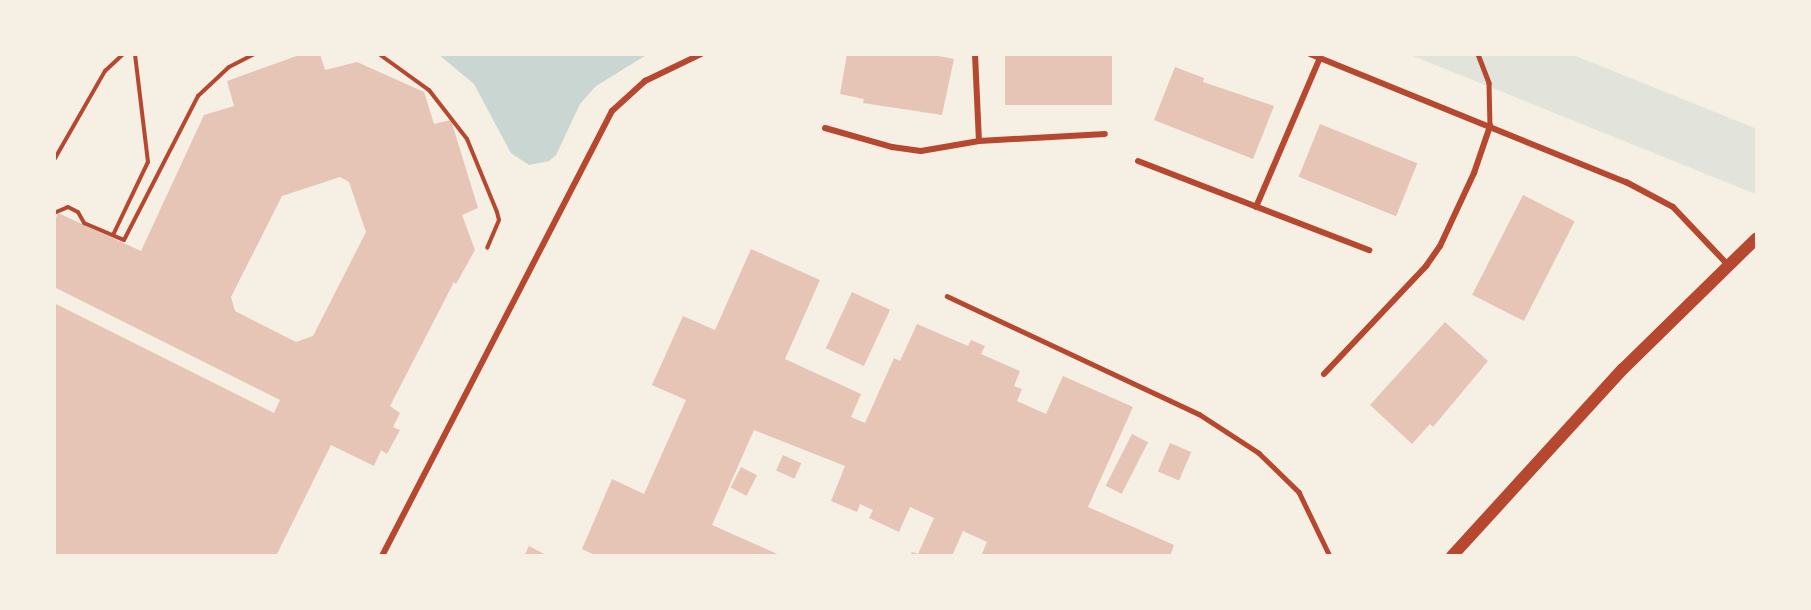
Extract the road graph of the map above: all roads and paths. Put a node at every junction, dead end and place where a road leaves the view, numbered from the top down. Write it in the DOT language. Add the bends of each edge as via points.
graph roads {
  1 [pos="123,54"];
  2 [pos="135,54"];
  3 [pos="255,54"];
  4 [pos="379,54"];
  5 [pos="701,54"];
  6 [pos="975,54"];
  7 [pos="1310,54"];
  8 [pos="1478,54"];
  9 [pos="1320,58"];
  10 [pos="1490,126"];
  11 [pos="825,128"];
  12 [pos="1105,134"];
  13 [pos="979,141"];
  14 [pos="54,160"];
  15 [pos="1138,161"];
  16 [pos="1256,207"];
  17 [pos="54,213"];
  18 [pos="112,235"];
  19 [pos="1757,238"];
  20 [pos="487,248"];
  21 [pos="1369,250"];
  22 [pos="1728,265"];
  23 [pos="947,296"];
  24 [pos="1324,374"];
  25 [pos="382,556"];
  26 [pos="1330,556"];
  27 [pos="1452,556"];
  1 -- 14 [label="path" via="105,71"];
  2 -- 18 [label="path" via="148,162"];
  3 -- 18 [label="path" via="229,67 198,96 124,240"];
  4 -- 20 [label="path" via="429,90 467,139 497,212 498,220"];
  5 -- 25 [label="street" via="645,81 612,111"];
  6 -- 13 [label="street"];
  7 -- 9 [label="street"];
  8 -- 10 [label="lane" via="1490,83"];
  9 -- 10 [label="street"];
  9 -- 16 [label="street"];
  10 -- 22 [label="street" via="1626,182 1673,207"];
  10 -- 24 [label="street" via="1474,173 1440,246"];
  11 -- 13 [label="street" via="921,151"];
  12 -- 13 [label="street"];
  15 -- 16 [label="street"];
  16 -- 21 [label="street"];
  17 -- 18 [label="path" via="68,207 78,212 84,223"];
  19 -- 22 [label="main road"];
  22 -- 27 [label="main road" via="1623,369"];
  23 -- 26 [label="lane" via="1199,414 1259,453 1299,492"];
}
